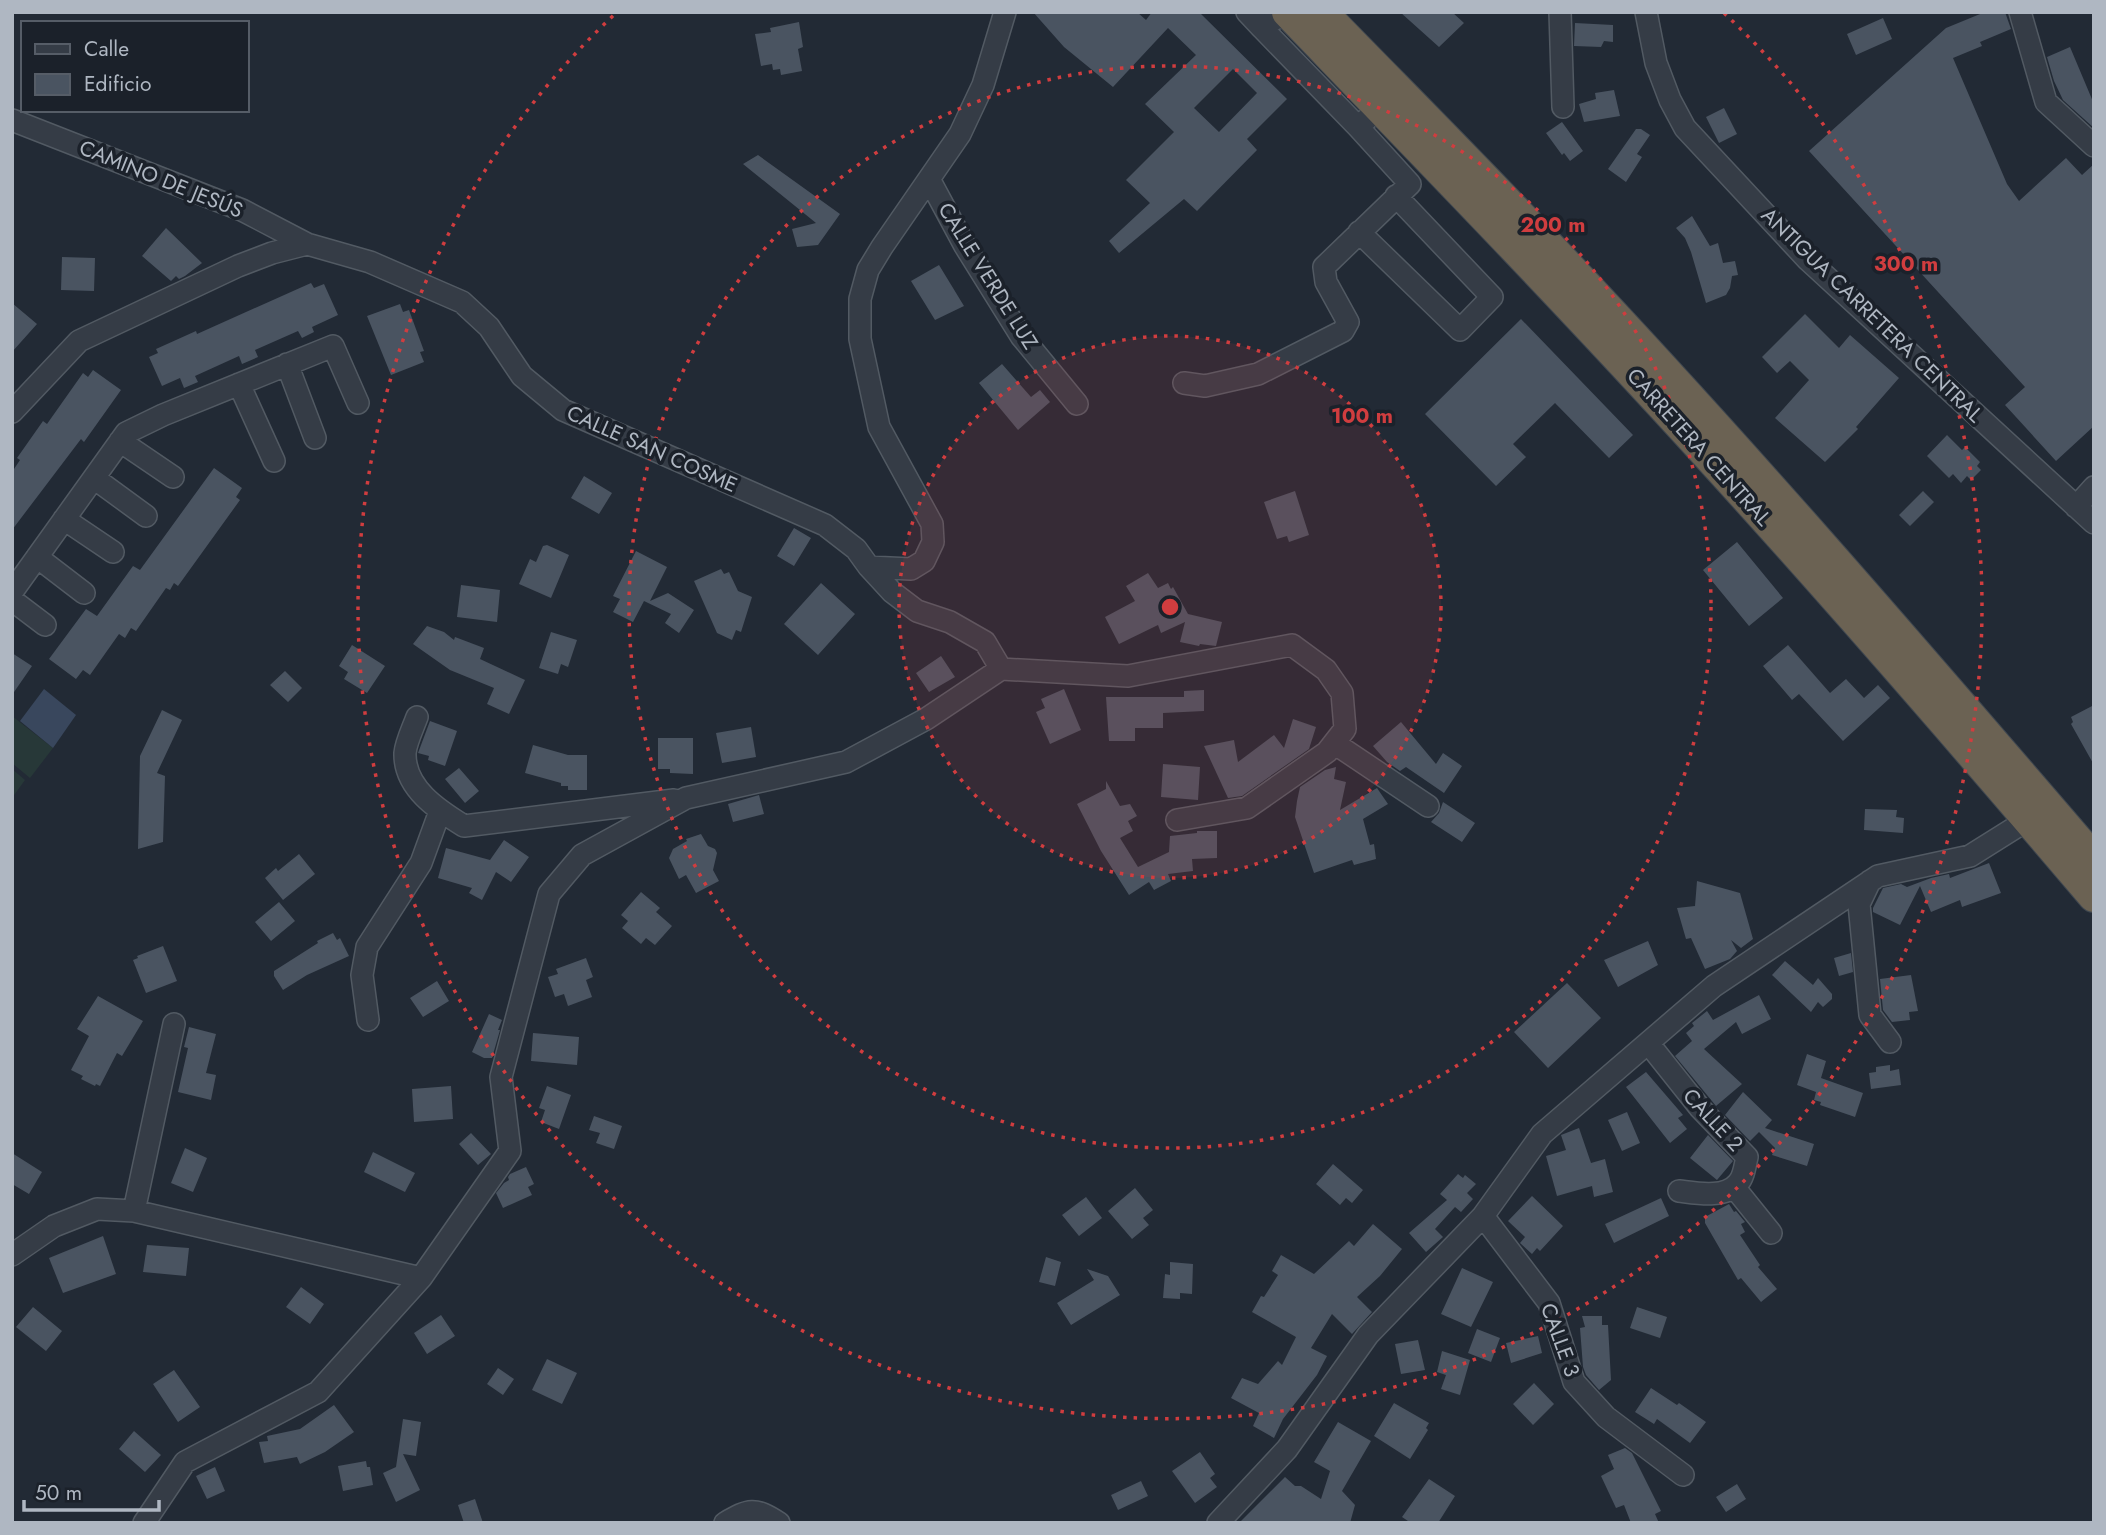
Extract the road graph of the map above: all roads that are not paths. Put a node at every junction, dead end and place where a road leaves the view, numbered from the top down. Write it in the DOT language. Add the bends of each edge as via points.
graph roads {
  1 [pos="1005,12"];
  2 [pos="1247,12"];
  3 [pos="1321,12"];
  4 [pos="1560,12"];
  5 [pos="1646,12"];
  6 [pos="2020,12"];
  7 [pos="1278,17"];
  8 [pos="1563,107"];
  9 [pos="1369,117"];
  10 [pos="12,120"];
  11 [pos="2094,146"];
  12 [pos="929,179"];
  13 [pos="1396,196"];
  14 [pos="1359,232"];
  15 [pos="307,244"];
  16 [pos="286,364"];
  17 [pos="1184,383"];
  18 [pos="239,384"];
  19 [pos="358,404"];
  20 [pos="1077,404"];
  21 [pos="12,412"];
  22 [pos="314,438"];
  23 [pos="120,441"];
  24 [pos="274,461"];
  25 [pos="173,477"];
  26 [pos="94,478"];
  27 [pos="2094,487"];
  28 [pos="2076,507"];
  29 [pos="146,516"];
  30 [pos="64,519"];
  31 [pos="2094,523"];
  32 [pos="113,552"];
  33 [pos="37,557"];
  34 [pos="869,567"];
  35 [pos="12,592"];
  36 [pos="84,593"];
  37 [pos="12,600"];
  38 [pos="45,625"];
  39 [pos="1001,669"];
  40 [pos="417,717"];
  41 [pos="1334,743"];
  42 [pos="686,798"];
  43 [pos="1428,806"];
  44 [pos="440,811"];
  45 [pos="2038,813"];
  46 [pos="1177,820"];
  47 [pos="2094,860"];
  48 [pos="1870,881"];
  49 [pos="2094,896"];
  50 [pos="368,1020"];
  51 [pos="174,1024"];
  52 [pos="1889,1042"];
  53 [pos="1649,1044"];
  54 [pos="1734,1187"];
  55 [pos="1679,1191"];
  56 [pos="134,1211"];
  57 [pos="1483,1216"];
  58 [pos="1771,1233"];
  59 [pos="12,1255"];
  60 [pos="421,1278"];
  61 [pos="1683,1475"];
  62 [pos="1223,1521"];
  63 [pos="144,1523"];
  64 [pos="725,1523"];
  65 [pos="779,1523"];
  1 -- 12 [label="street" via="983,85 960,134"];
  2 -- 7 [label="street"];
  3 -- 45 [label="highway, CARRETERA CENTRAL" via="1535,232 1894,626"];
  4 -- 8 [label="street"];
  5 -- 28 [label="street, ANTIGUA CARRETERA CENTRAL" via="1656,63 1685,128 1808,260"];
  6 -- 11 [label="street" via="2046,102"];
  7 -- 9 [label="highway, CARRETERA CENTRAL"];
  9 -- 13 [label="street" via="1410,184"];
  9 -- 45 [label="highway, CARRETERA CENTRAL" via="1514,246"];
  10 -- 15 [label="street, CAMINO DE JESÚS" via="242,210"];
  12 -- 20 [label="street, CALLE VERDE LUZ" via="1021,335"];
  12 -- 34 [label="street" via="868,270 860,299 860,340 879,426 932,524 933,542 924,561 911,569"];
  13 -- 14 [label="street"];
  13 -- 14 [label="street" via="1492,297 1460,330"];
  14 -- 17 [label="street" via="1324,267 1326,282 1348,322 1343,331 1258,374 1205,386"];
  15 -- 21 [label="street" via="238,266 79,341"];
  15 -- 34 [label="street, CALLE SAN COSME" via="370,262 462,302 489,327 522,376 563,410 825,525 856,549"];
  16 -- 18 [label="street"];
  16 -- 19 [label="street" via="333,346"];
  16 -- 22 [label="street"];
  18 -- 23 [label="street" via="163,415 126,433"];
  18 -- 24 [label="street"];
  23 -- 25 [label="street"];
  23 -- 26 [label="street"];
  26 -- 29 [label="street"];
  26 -- 30 [label="street"];
  27 -- 28 [label="street"];
  28 -- 31 [label="street, ANTIGUA CARRETERA CENTRAL"];
  30 -- 32 [label="street"];
  30 -- 33 [label="street"];
  33 -- 35 [label="street"];
  33 -- 36 [label="street"];
  34 -- 39 [label="street, CALLE SAN COSME" via="917,611 950,622 985,642"];
  37 -- 38 [label="street"];
  39 -- 41 [label="street" via="1128,676 1292,645 1326,670 1342,693 1345,729"];
  39 -- 42 [label="street" via="926,719 846,762"];
  40 -- 44 [label="street" via="405,753 412,783"];
  41 -- 43 [label="street"];
  41 -- 46 [label="street" via="1247,808"];
  42 -- 44 [label="street" via="464,826"];
  42 -- 60 [label="street" via="582,855 549,894 501,1077 509,1151"];
  44 -- 50 [label="street" via="421,863 367,947 362,975"];
  45 -- 47 [label="highway, CARRETERA CENTRAL"];
  45 -- 48 [label="street" via="1970,856"];
  45 -- 49 [label="highway, CARRETERA CENTRAL"];
  48 -- 52 [label="street" via="1859,904 1870,1015"];
  48 -- 53 [label="street" via="1714,986"];
  51 -- 56 [label="street"];
  53 -- 54 [label="street, CALLE 2" via="1747,1157"];
  53 -- 57 [label="street" via="1542,1134"];
  54 -- 55 [label="street, CALLE 2" via="1707,1193"];
  54 -- 58 [label="street"];
  56 -- 59 [label="street" via="97,1209 54,1226"];
  56 -- 60 [label="street"];
  57 -- 61 [label="street, CALLE 3" via="1549,1303 1574,1382 1606,1417"];
  57 -- 62 [label="street" via="1368,1335 1287,1449"];
  60 -- 63 [label="street" via="318,1392 185,1462"];
  64 -- 65 [label="street" via="754,1510"];
}
